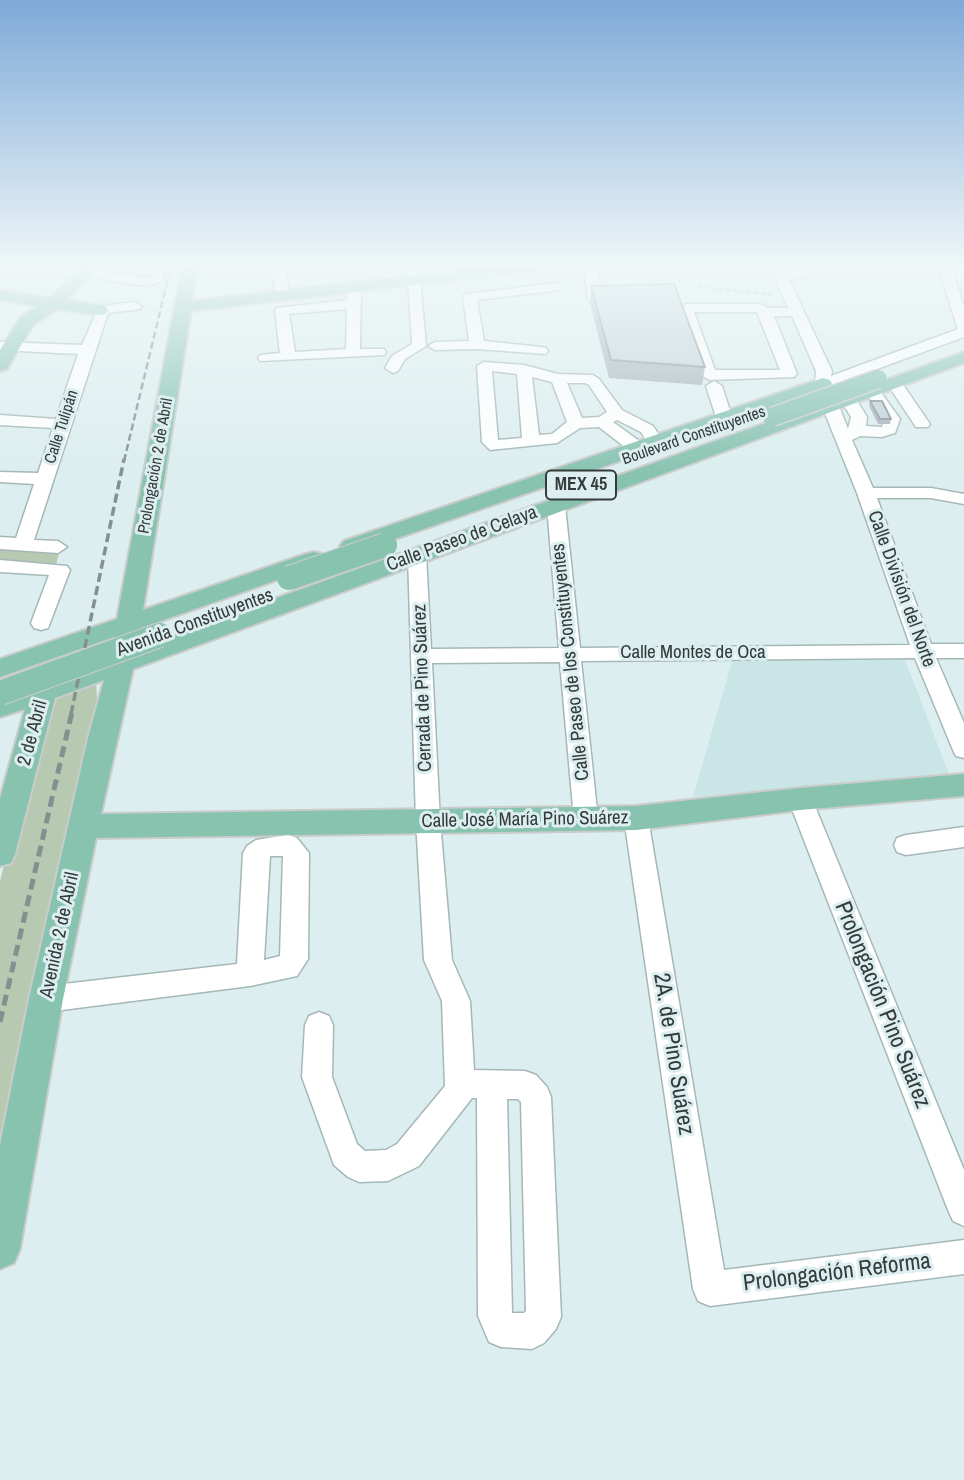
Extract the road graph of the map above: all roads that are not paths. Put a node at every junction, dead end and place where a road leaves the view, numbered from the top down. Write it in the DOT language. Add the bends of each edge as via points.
graph roads {
  1 [pos="93,335"];
  2 [pos="178,335"];
  3 [pos="285,335"];
  4 [pos="353,335"];
  5 [pos="418,335"];
  6 [pos="476,335"];
  7 [pos="696,335"];
  8 [pos="774,335"];
  9 [pos="798,335"];
  10 [pos="956,335"];
  11 [pos="964,340"];
  12 [pos="477,345"];
  13 [pos="7,346"];
  14 [pos="435,346"];
  15 [pos="964,349"];
  16 [pos="87,350"];
  17 [pos="541,351"];
  18 [pos="379,352"];
  19 [pos="353,353"];
  20 [pos="288,357"];
  21 [pos="964,357"];
  22 [pos="265,358"];
  23 [pos="0,365"];
  24 [pos="393,368"];
  25 [pos="524,370"];
  26 [pos="558,379"];
  27 [pos="712,380"];
  28 [pos="878,381"];
  29 [pos="818,385"];
  30 [pos="832,405"];
  31 [pos="774,413"];
  32 [pos="724,417"];
  33 [pos="610,418"];
  34 [pos="0,420"];
  35 [pos="576,423"];
  36 [pos="64,424"];
  37 [pos="922,424"];
  38 [pos="846,433"];
  39 [pos="531,442"];
  40 [pos="646,444"];
  41 [pos="0,477"];
  42 [pos="45,480"];
  43 [pos="866,493"];
  44 [pos="964,499"];
  45 [pos="556,506"];
  46 [pos="0,543"];
  47 [pos="23,545"];
  48 [pos="58,547"];
  49 [pos="385,550"];
  50 [pos="417,555"];
  51 [pos="319,557"];
  52 [pos="0,566"];
  53 [pos="338,584"];
  54 [pos="41,623"];
  55 [pos="130,624"];
  56 [pos="163,629"];
  57 [pos="51,650"];
  58 [pos="923,652"];
  59 [pos="964,652"];
  60 [pos="569,654"];
  61 [pos="423,656"];
  62 [pos="122,663"];
  63 [pos="0,668"];
  64 [pos="0,680"];
  65 [pos="0,693"];
  66 [pos="43,693"];
  67 [pos="0,708"];
  68 [pos="964,750"];
  69 [pos="964,785"];
  70 [pos="800,799"];
  71 [pos="636,818"];
  72 [pos="586,819"];
  73 [pos="428,821"];
  74 [pos="84,826"];
  75 [pos="964,837"];
  76 [pos="906,845"];
  77 [pos="0,855"];
  78 [pos="250,974"];
  79 [pos="46,999"];
  80 [pos="320,1025"];
  81 [pos="460,1084"];
  82 [pos="492,1086"];
  83 [pos="964,1210"];
  84 [pos="0,1249"];
  85 [pos="964,1257"];
  86 [pos="709,1289"];
  1 -- 16 [label="street, Calle Tulipán"];
  2 -- 55 [label="main road, Prolongación 2 de Abril"];
  3 -- 20 [label="street"];
  4 -- 19 [label="street"];
  5 -- 24 [label="street" via="419,346 399,356"];
  6 -- 12 [label="street"];
  7 -- 27 [label="street"];
  8 -- 27 [label="street" via="789,374"];
  9 -- 29 [label="street"];
  10 -- 29 [label="street, Calle Paseo de Celaya"];
  11 -- 28 [label="main road, Boulevard Constituyentes / MEX 45"];
  12 -- 14 [label="street"];
  12 -- 17 [label="street"];
  13 -- 16 [label="street"];
  13 -- 23 [label="main road"];
  15 -- 28 [label="main road, Boulevard Constituyentes / MEX 45"];
  16 -- 36 [label="street, Calle Tulipán"];
  18 -- 19 [label="street"];
  19 -- 20 [label="street"];
  20 -- 22 [label="street"];
  21 -- 28 [label="main road, Calle Paseo de Celaya"];
  25 -- 26 [label="street"];
  25 -- 39 [label="street"];
  25 -- 39 [label="street" via="484,366 490,442 496,446"];
  26 -- 33 [label="street" via="594,382"];
  26 -- 35 [label="street"];
  27 -- 29 [label="street"];
  27 -- 32 [label="street"];
  28 -- 29 [label="street"];
  28 -- 30 [label="main road, Calle Paseo de Celaya"];
  28 -- 31 [label="main road, Boulevard Constituyentes / MEX 45, bridge"];
  28 -- 37 [label="street"];
  28 -- 38 [label="street" via="892,425 882,432"];
  29 -- 30 [label="street"];
  29 -- 31 [label="main road, Calle Paseo de Celaya"];
  30 -- 31 [label="main road, Calle Paseo de Celaya"];
  30 -- 38 [label="street, Calle División del Norte"];
  30 -- 38 [label="street" via="859,417"];
  31 -- 32 [label="main road, Calle Paseo de Celaya"];
  31 -- 45 [label="main road, Calle Paseo de Celaya"];
  31 -- 49 [label="main road, Boulevard Constituyentes / MEX 45"];
  32 -- 40 [label="main road, Calle Paseo de Celaya"];
  33 -- 35 [label="street"];
  33 -- 40 [label="street"];
  34 -- 36 [label="street"];
  35 -- 39 [label="street" via="557,438"];
  36 -- 42 [label="street, Calle Tulipán"];
  38 -- 43 [label="street, Calle División del Norte"];
  40 -- 49 [label="main road, Calle Paseo de Celaya"];
  41 -- 42 [label="street"];
  42 -- 47 [label="street, Calle Tulipán"];
  43 -- 44 [label="street" via="930,493"];
  43 -- 58 [label="street, Calle División del Norte"];
  45 -- 50 [label="main road, Calle Paseo de Celaya"];
  45 -- 60 [label="street, Calle Paseo de los Constituyentes"];
  46 -- 47 [label="street"];
  47 -- 48 [label="street"];
  49 -- 50 [label="main road, Calle Paseo de Celaya"];
  49 -- 51 [label="main road, Calle Paseo de Celaya"];
  49 -- 53 [label="main road, Calle Paseo de Celaya"];
  49 -- 56 [label="main road, Avenida Constituyentes / MEX 45"];
  50 -- 61 [label="street, Cerrada de Pino Suárez"];
  51 -- 53 [label="street" via="343,566"];
  51 -- 56 [label="main road, Calle Paseo de Celaya"];
  52 -- 54 [label="street" via="60,570"];
  53 -- 56 [label="main road, Calle Paseo de Celaya"];
  55 -- 56 [label="main road, Calle Paseo de Celaya"];
  55 -- 57 [label="main road, Calle Paseo de Celaya"];
  55 -- 62 [label="main road, Avenida 2 de Abril"];
  56 -- 62 [label="main road, Calle Paseo de Celaya"];
  56 -- 64 [label="main road, Avenida Constituyentes / MEX 45"];
  56 -- 65 [label="main road, Avenida Constituyentes / MEX 45, bridge"];
  57 -- 63 [label="main road, Calle Paseo de Celaya"];
  57 -- 66 [label="main road, 2 de Abril"];
  58 -- 59 [label="street, Calle Montes de Oca"];
  58 -- 60 [label="street, Calle Montes de Oca"];
  58 -- 68 [label="street, Calle División del Norte"];
  60 -- 61 [label="street, Calle Montes de Oca"];
  60 -- 72 [label="street, Calle Paseo de los Constituyentes"];
  61 -- 73 [label="street, Cerrada de Pino Suárez"];
  62 -- 66 [label="main road, Calle Paseo de Celaya"];
  62 -- 74 [label="main road, Avenida 2 de Abril"];
  66 -- 67 [label="main road, Calle Paseo de Celaya"];
  66 -- 77 [label="main road, 2 de Abril"];
  69 -- 70 [label="main road, Calle José María Pino Suárez"];
  70 -- 71 [label="main road, Calle José María Pino Suárez"];
  70 -- 83 [label="street, Prolongación Pino Suárez"];
  71 -- 72 [label="main road, Calle José María Pino Suárez"];
  71 -- 86 [label="street, 2A. de Pino Suárez"];
  72 -- 73 [label="main road, Calle José María Pino Suárez"];
  73 -- 74 [label="main road, Calle José María Pino Suárez"];
  73 -- 81 [label="street, Cerrada de Pino Suárez" via="438,960 456,1001"];
  74 -- 79 [label="main road, Avenida 2 de Abril"];
  75 -- 76 [label="street"];
  78 -- 79 [label="street"];
  79 -- 84 [label="main road, Avenida 2 de Abril"];
  80 -- 81 [label="street" via="317,1077 345,1154 359,1166 388,1165 408,1154 460,1091"];
  81 -- 82 [label="street"];
  82 -- 82 [label="street" via="525,1085 536,1097 544,1317 532,1331 501,1330 495,1316"];
  85 -- 86 [label="street, Prolongación Reforma"];
}
